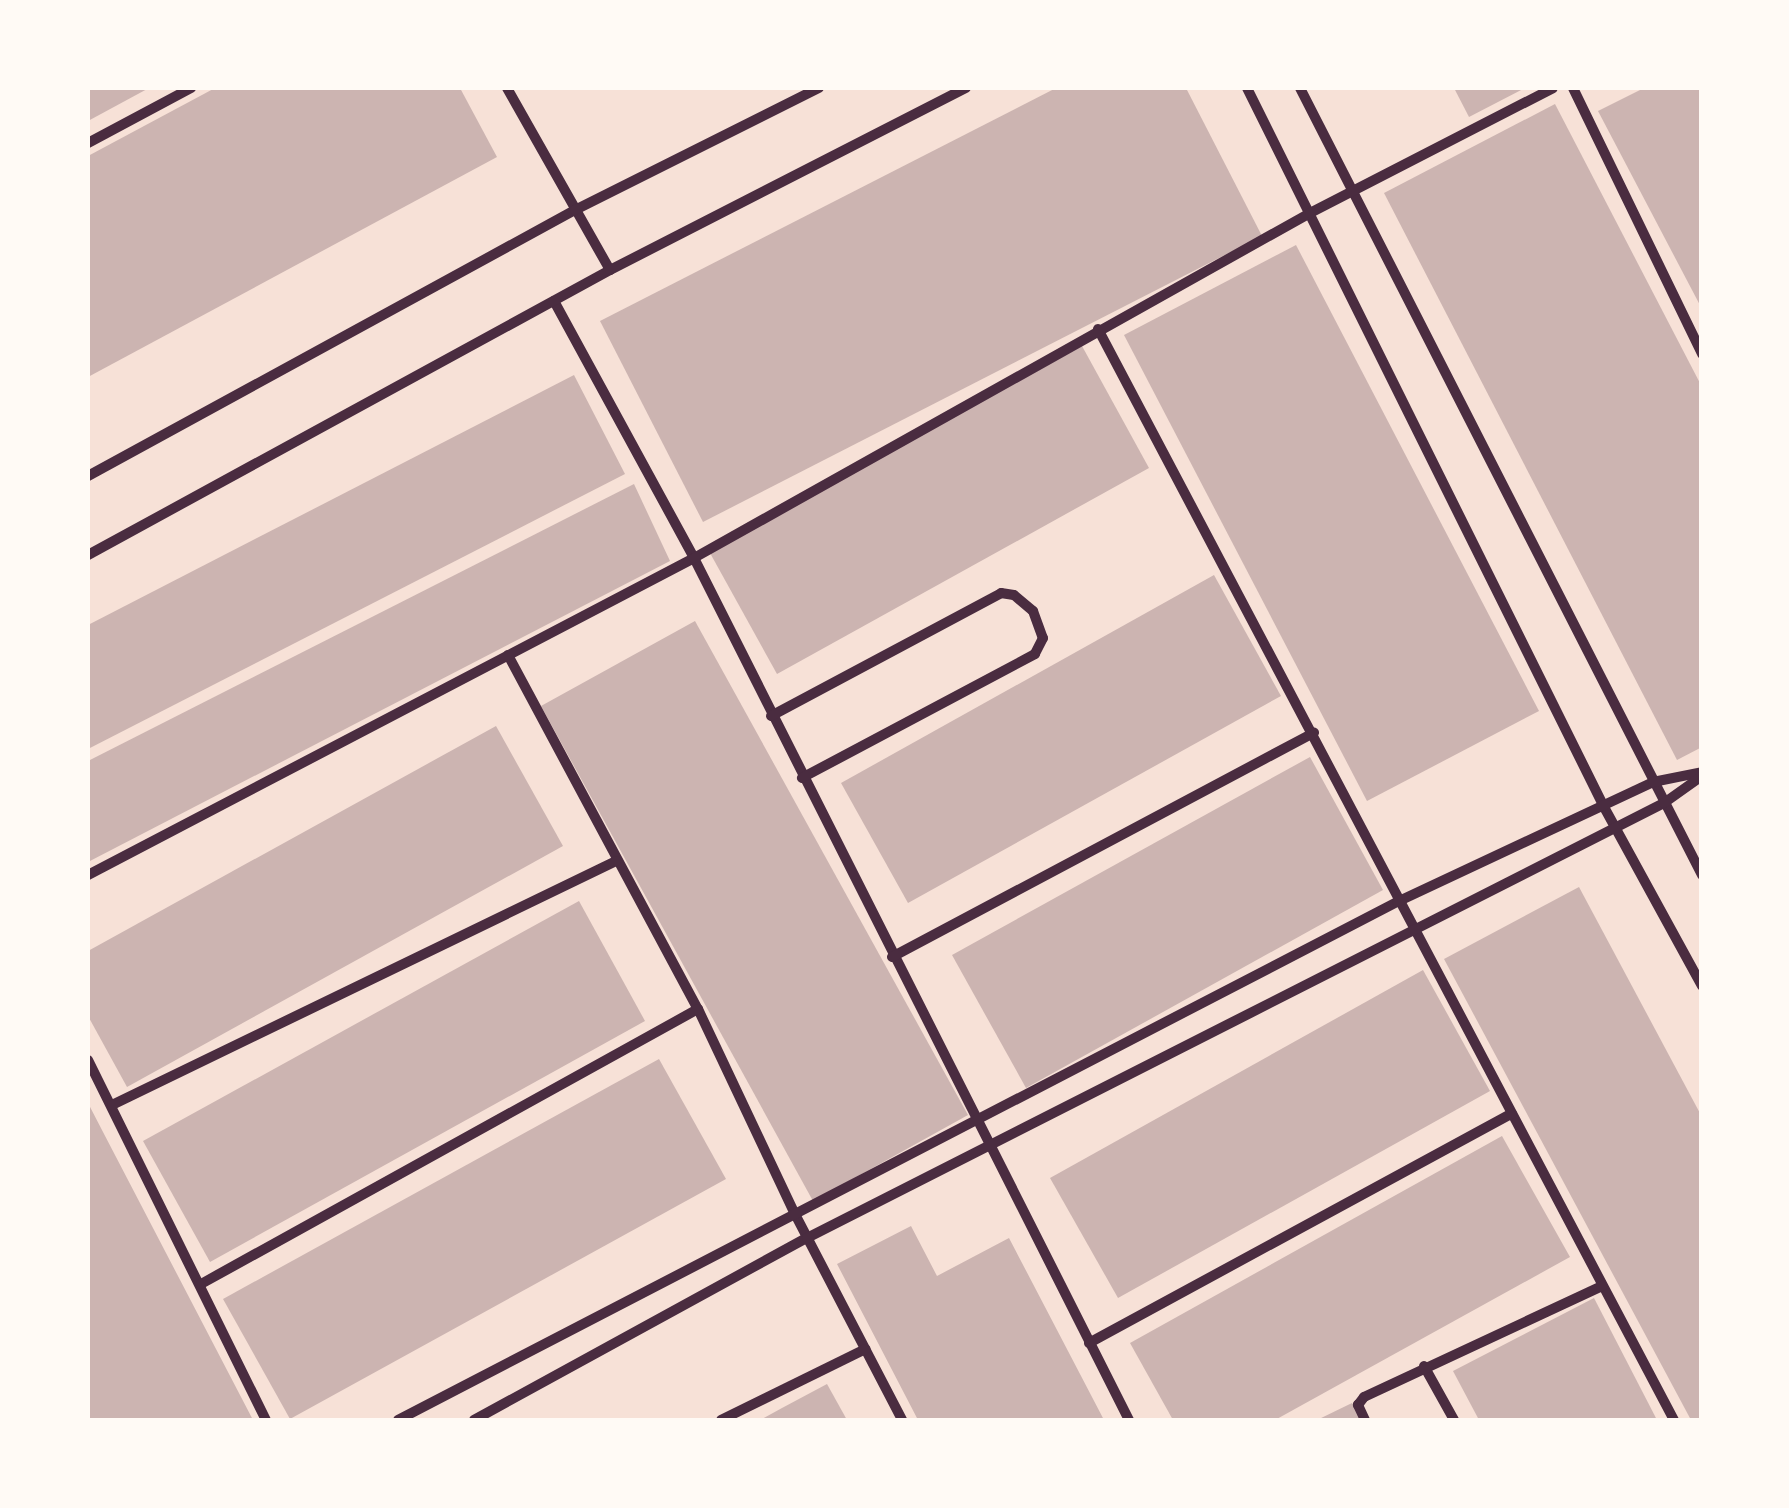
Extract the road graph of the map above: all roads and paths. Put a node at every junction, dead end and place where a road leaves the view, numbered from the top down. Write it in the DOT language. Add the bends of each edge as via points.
graph roads {
  1 [pos="191,88"];
  2 [pos="507,88"];
  3 [pos="818,88"];
  4 [pos="966,88"];
  5 [pos="1248,88"];
  6 [pos="1300,88"];
  7 [pos="1553,88"];
  8 [pos="1573,88"];
  9 [pos="88,144"];
  10 [pos="1352,192"];
  11 [pos="576,210"];
  12 [pos="1310,213"];
  13 [pos="610,270"];
  14 [pos="554,301"];
  15 [pos="1098,329"];
  16 [pos="1702,354"];
  17 [pos="88,476"];
  18 [pos="88,554"];
  19 [pos="694,558"];
  20 [pos="508,655"];
  21 [pos="772,716"];
  22 [pos="1314,733"];
  23 [pos="1702,774"];
  24 [pos="802,778"];
  25 [pos="1653,782"];
  26 [pos="1664,803"];
  27 [pos="1604,807"];
  28 [pos="1616,828"];
  29 [pos="616,861"];
  30 [pos="1702,875"];
  31 [pos="88,876"];
  32 [pos="1398,902"];
  33 [pos="1412,930"];
  34 [pos="892,957"];
  35 [pos="1702,986"];
  36 [pos="698,1009"];
  37 [pos="88,1060"];
  38 [pos="112,1105"];
  39 [pos="1512,1113"];
  40 [pos="976,1120"];
  41 [pos="989,1146"];
  42 [pos="796,1216"];
  43 [pos="807,1238"];
  44 [pos="201,1284"];
  45 [pos="1602,1286"];
  46 [pos="1089,1343"];
  47 [pos="865,1350"];
  48 [pos="1424,1366"];
  49 [pos="266,1420"];
  50 [pos="398,1420"];
  51 [pos="474,1420"];
  52 [pos="721,1420"];
  53 [pos="902,1420"];
  54 [pos="1129,1420"];
  55 [pos="1364,1420"];
  56 [pos="1454,1420"];
  57 [pos="1674,1420"];
  1 -- 9 [label="street"];
  2 -- 11 [label="street"];
  3 -- 11 [label="street"];
  4 -- 13 [label="street"];
  5 -- 12 [label="street"];
  6 -- 10 [label="street"];
  7 -- 10 [label="street"];
  8 -- 16 [label="street"];
  10 -- 12 [label="street"];
  10 -- 25 [label="street"];
  11 -- 13 [label="street"];
  11 -- 17 [label="street"];
  12 -- 15 [label="street"];
  12 -- 27 [label="street"];
  13 -- 14 [label="street"];
  14 -- 18 [label="street"];
  14 -- 19 [label="street"];
  15 -- 19 [label="street"];
  15 -- 22 [label="street"];
  19 -- 20 [label="street"];
  19 -- 21 [label="street"];
  20 -- 29 [label="street"];
  20 -- 31 [label="street"];
  21 -- 24 [label="street"];
  21 -- 24 [label="street" via="1002,593 1014,594 1033,612 1042,638 1036,654"];
  22 -- 32 [label="street"];
  22 -- 34 [label="street"];
  23 -- 25 [label="street"];
  23 -- 26 [label="street"];
  24 -- 34 [label="street"];
  25 -- 26 [label="street"];
  25 -- 27 [label="street"];
  26 -- 28 [label="street"];
  26 -- 30 [label="street"];
  27 -- 28 [label="street"];
  27 -- 32 [label="street"];
  28 -- 33 [label="street"];
  28 -- 35 [label="street"];
  29 -- 36 [label="street"];
  29 -- 38 [label="street"];
  32 -- 33 [label="street"];
  32 -- 40 [label="street"];
  33 -- 39 [label="street"];
  33 -- 41 [label="street"];
  34 -- 40 [label="street"];
  36 -- 42 [label="street"];
  36 -- 44 [label="street"];
  37 -- 38 [label="street"];
  38 -- 44 [label="street"];
  39 -- 45 [label="street"];
  39 -- 46 [label="street"];
  40 -- 41 [label="street"];
  40 -- 42 [label="street"];
  41 -- 43 [label="street"];
  41 -- 46 [label="street"];
  42 -- 43 [label="street"];
  42 -- 50 [label="street"];
  43 -- 47 [label="street"];
  43 -- 51 [label="street"];
  44 -- 49 [label="street"];
  45 -- 48 [label="street"];
  45 -- 57 [label="street"];
  46 -- 54 [label="street"];
  47 -- 52 [label="street"];
  47 -- 53 [label="street"];
  48 -- 55 [label="street" via="1364,1397 1358,1406"];
  48 -- 56 [label="street"];
}
